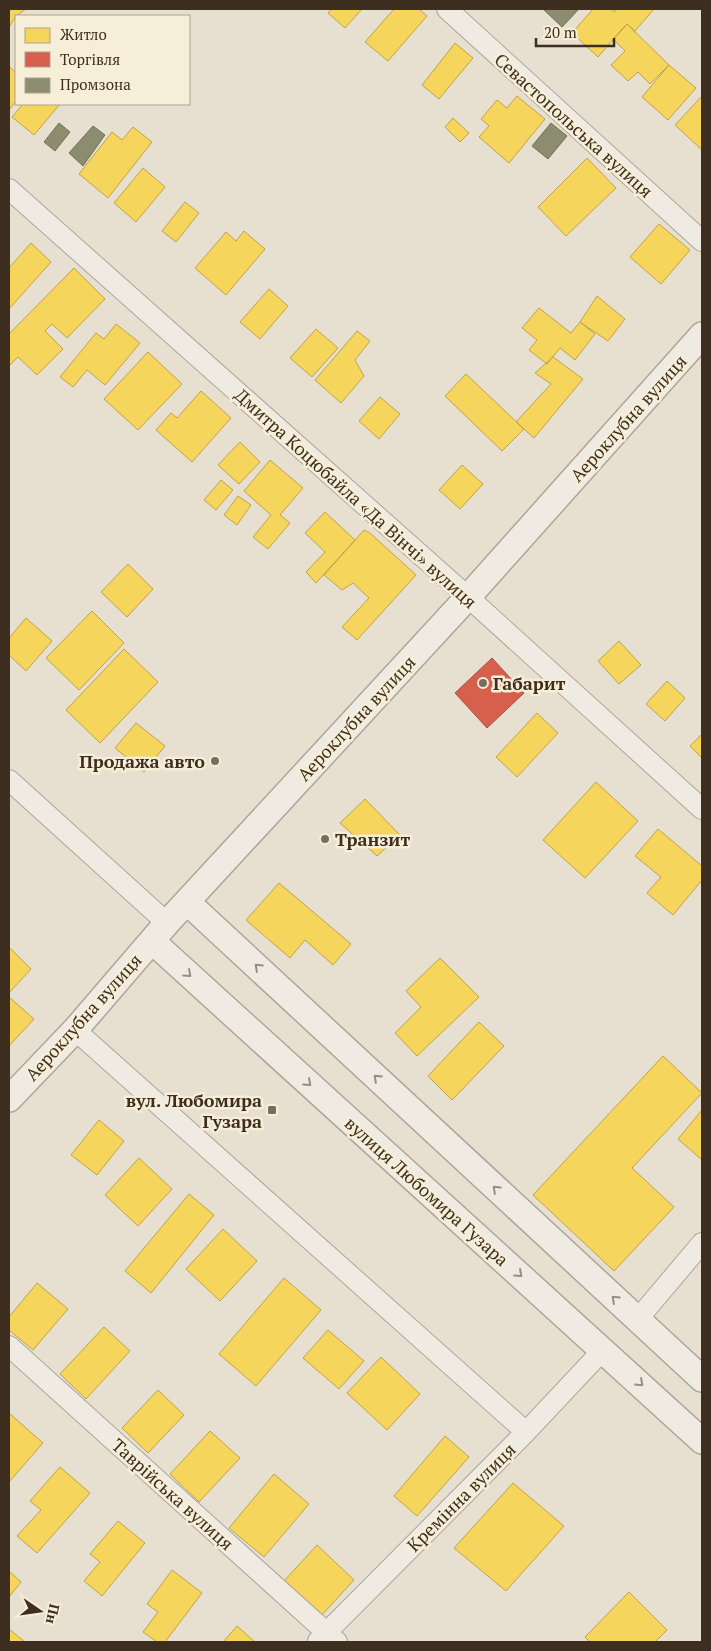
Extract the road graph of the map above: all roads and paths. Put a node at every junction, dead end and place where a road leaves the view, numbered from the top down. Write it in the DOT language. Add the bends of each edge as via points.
graph roads {
  1 [pos="447,9"];
  2 [pos="9,190"];
  3 [pos="702,241"];
  4 [pos="702,335"];
  5 [pos="468,597"];
  6 [pos="9,780"];
  7 [pos="702,809"];
  8 [pos="187,902"];
  9 [pos="159,932"];
  10 [pos="75,1030"];
  11 [pos="9,1099"];
  12 [pos="702,1243"];
  13 [pos="637,1320"];
  14 [pos="9,1346"];
  15 [pos="603,1350"];
  16 [pos="702,1379"];
  17 [pos="526,1432"];
  18 [pos="702,1441"];
  19 [pos="326,1639"];
  1 -- 3 [label="street, Севастопольська вулиця"];
  2 -- 5 [label="street, Дмитра Коцюбайла «Да Вінчі» вулиця"];
  4 -- 5 [label="street, Аероклубна вулиця"];
  5 -- 7 [label="street, Дмитра Коцюбайла «Да Вінчі» вулиця"];
  5 -- 8 [label="street, Аероклубна вулиця"];
  6 -- 9 [label="street, вулиця Любомира Гузара"];
  8 -- 9 [label="street, Аероклубна вулиця"];
  13 -- 8 [label="street, one-way"];
  9 -- 10 [label="street, Аероклубна вулиця"];
  9 -- 15 [label="street, вулиця Любомира Гузара, one-way"];
  10 -- 11 [label="street, Аероклубна вулиця"];
  10 -- 17 [label="street"];
  12 -- 13 [label="street"];
  13 -- 16 [label="street"];
  14 -- 19 [label="street, Таврійська вулиця"];
  15 -- 17 [label="street, Кремінна вулиця"];
  15 -- 18 [label="street, вулиця Любомира Гузара, one-way"];
  17 -- 19 [label="street, Кремінна вулиця"];
}
